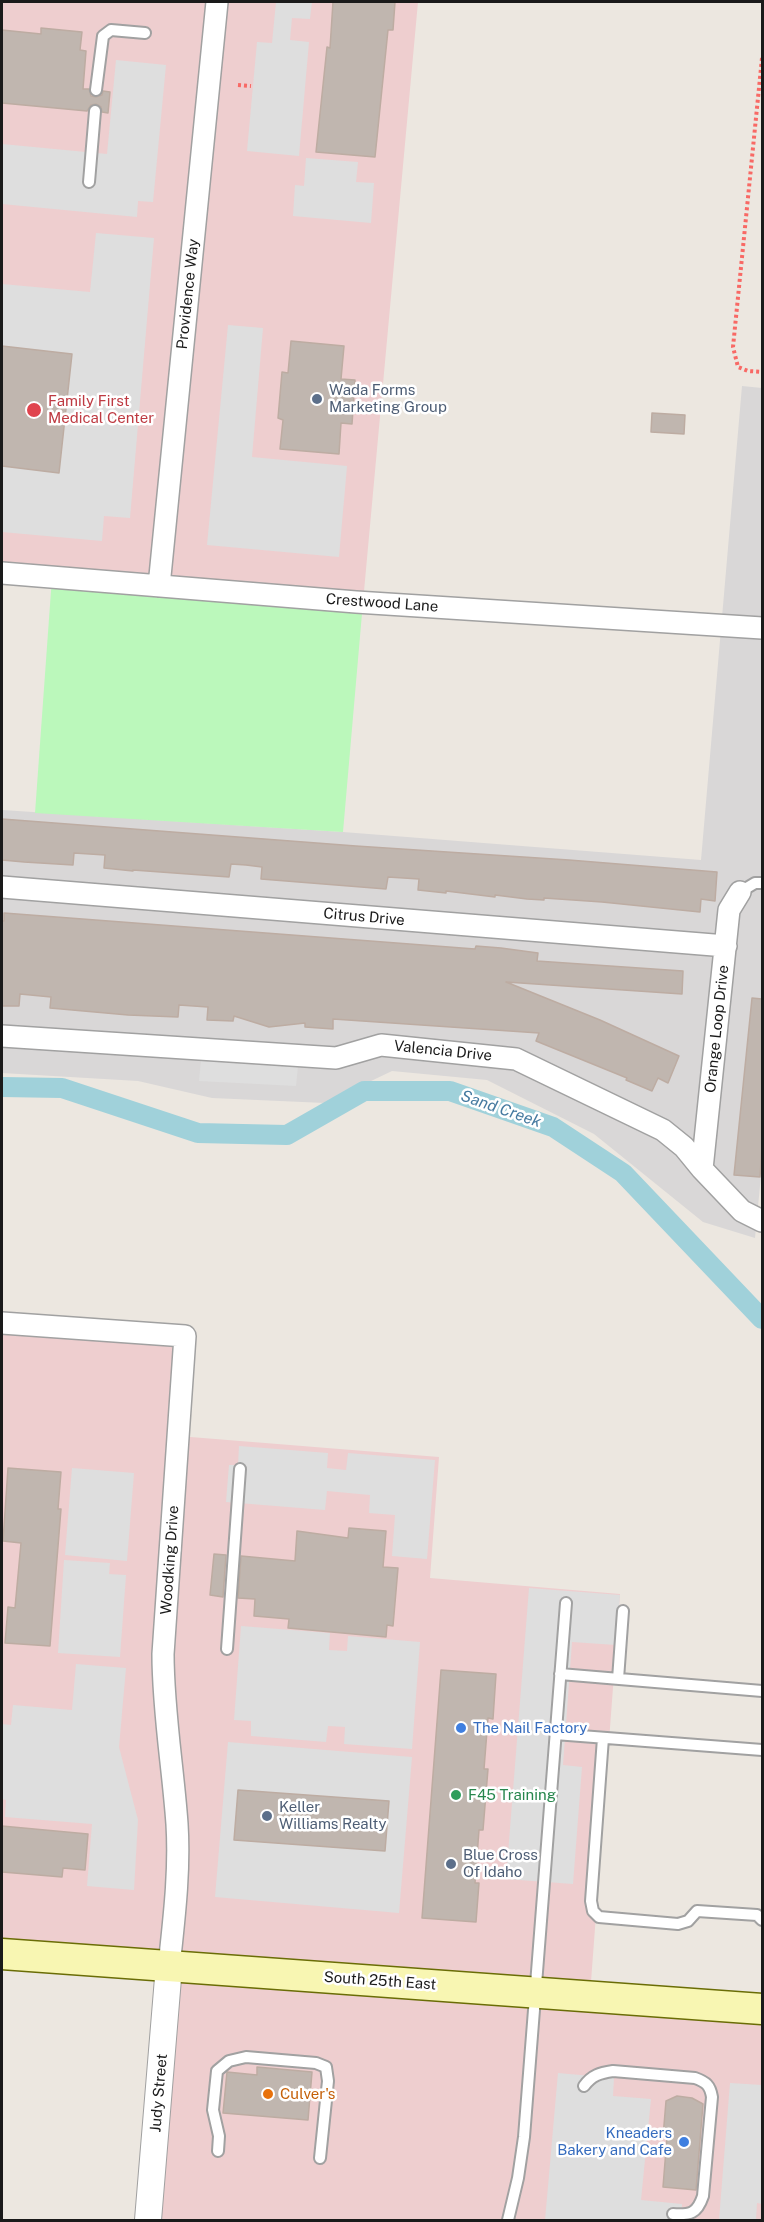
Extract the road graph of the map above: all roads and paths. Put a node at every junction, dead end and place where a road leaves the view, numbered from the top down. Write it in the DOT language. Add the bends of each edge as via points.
graph roads {
  1 [pos="217,2"];
  2 [pos="145,33"];
  3 [pos="762,58"];
  4 [pos="238,85"];
  5 [pos="251,86"];
  6 [pos="96,90"];
  7 [pos="94,111"];
  8 [pos="89,182"];
  9 [pos="762,372"];
  10 [pos="2,573"];
  11 [pos="159,586"];
  12 [pos="762,628"];
  13 [pos="762,883"];
  14 [pos="2,887"];
  15 [pos="740,892"];
  16 [pos="726,946"];
  17 [pos="2,1036"];
  18 [pos="702,1169"];
  19 [pos="762,1221"];
  20 [pos="2,1323"];
  21 [pos="240,1469"];
  22 [pos="566,1603"];
  23 [pos="623,1611"];
  24 [pos="227,1649"];
  25 [pos="560,1674"];
  26 [pos="618,1679"];
  27 [pos="762,1690"];
  28 [pos="555,1734"];
  29 [pos="603,1738"];
  30 [pos="762,1750"];
  31 [pos="760,1917"];
  32 [pos="2,1954"];
  33 [pos="169,1966"];
  34 [pos="536,1992"];
  35 [pos="761,2008"];
  36 [pos="584,2086"];
  37 [pos="218,2151"];
  38 [pos="320,2158"];
  39 [pos="673,2214"];
  40 [pos="148,2220"];
  41 [pos="508,2220"];
  1 -- 11 [label="street, Providence Way"];
  2 -- 6 [label="lane" via="111,30 103,36"];
  3 -- 9 [label="path" via="734,347 738,367"];
  4 -- 5 [label="path"];
  7 -- 8 [label="lane"];
  10 -- 11 [label="street, Crestwood Lane"];
  11 -- 12 [label="street, Crestwood Lane"];
  13 -- 15 [label="lane"];
  14 -- 16 [label="street, Citrus Drive"];
  15 -- 16 [label="street, Orange Loop Drive" via="729,910"];
  16 -- 18 [label="street, Orange Loop Drive"];
  17 -- 18 [label="street, Valencia Drive" via="336,1059 381,1045 516,1059 663,1130"];
  18 -- 19 [label="street, Valencia Drive" via="742,1211"];
  20 -- 33 [label="street, Woodking Drive" via="185,1336 163,1654 178,1874"];
  21 -- 24 [label="lane"];
  22 -- 25 [label="lane"];
  23 -- 26 [label="lane"];
  25 -- 26 [label="lane"];
  25 -- 28 [label="lane"];
  26 -- 27 [label="lane"];
  28 -- 29 [label="lane"];
  28 -- 34 [label="lane"];
  29 -- 30 [label="lane"];
  29 -- 31 [label="lane" via="593,1911 599,1917 678,1924 688,1921 697,1911"];
  32 -- 33 [label="main road, South 25th East"];
  33 -- 34 [label="main road, South 25th East"];
  33 -- 40 [label="street, Judy Street"];
  34 -- 35 [label="main road, South 25th East"];
  34 -- 41 [label="lane" via="524,2137"];
  36 -- 39 [label="lane" via="590,2078 613,2071 695,2078 705,2081 711,2089 700,2207 687,2215"];
  37 -- 38 [label="lane" via="213,2110 217,2071 229,2061 246,2057 326,2067"];
}
